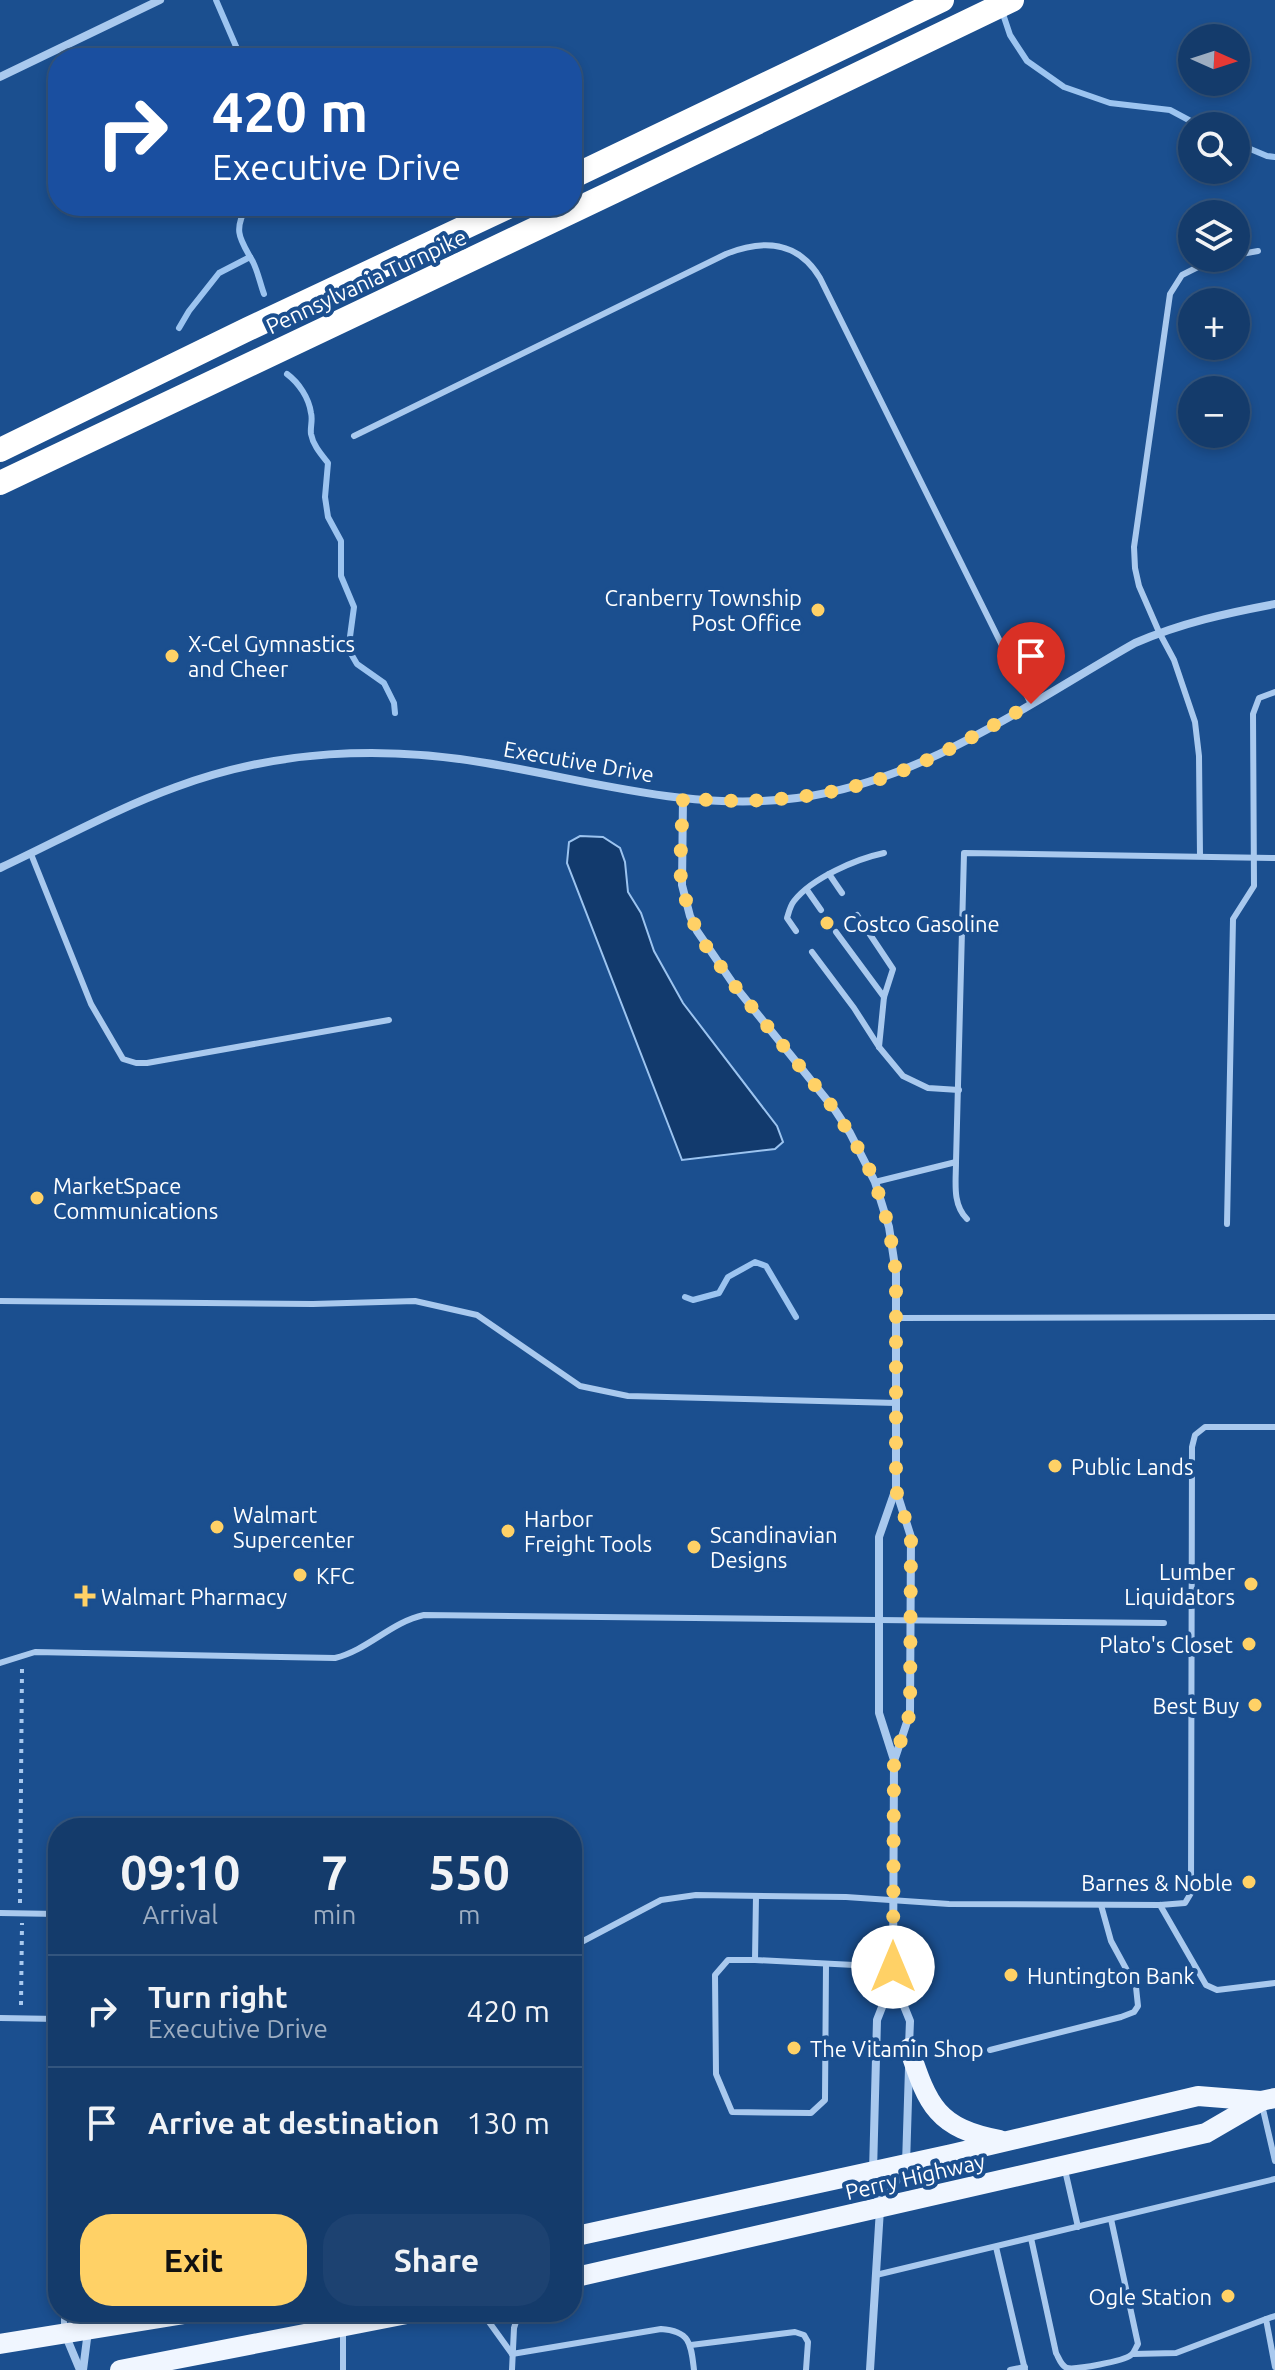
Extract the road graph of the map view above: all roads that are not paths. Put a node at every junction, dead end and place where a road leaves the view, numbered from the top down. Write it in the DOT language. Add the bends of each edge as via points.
graph roads {
  1 [pos="160,0"];
  2 [pos="942,0"];
  3 [pos="1012,0"];
  4 [pos="60,48"];
  5 [pos="48,54"];
  6 [pos="0,77"];
  7 [pos="582,172"];
  8 [pos="582,207"];
  9 [pos="489,216"];
  10 [pos="563,216"];
  11 [pos="1258,251"];
  12 [pos="1250,252"];
  13 [pos="1188,272"];
  14 [pos="354,436"];
  15 [pos="0,450"];
  16 [pos="0,483"];
  17 [pos="1275,604"];
  18 [pos="1159,632"];
  19 [pos="1275,692"];
  20 [pos="1031,704"];
  21 [pos="683,798"];
  22 [pos="884,853"];
  23 [pos="31,854"];
  24 [pos="1200,856"];
  25 [pos="1252,857"];
  26 [pos="1275,858"];
  27 [pos="0,868"];
  28 [pos="829,874"];
  29 [pos="807,890"];
  30 [pos="842,893"];
  31 [pos="821,910"];
  32 [pos="857,915"];
  33 [pos="796,931"];
  34 [pos="836,932"];
  35 [pos="812,952"];
  36 [pos="884,997"];
  37 [pos="389,1020"];
  38 [pos="879,1047"];
  39 [pos="959,1090"];
  40 [pos="956,1162"];
  41 [pos="875,1182"];
  42 [pos="967,1219"];
  43 [pos="1227,1224"];
  44 [pos="0,1301"];
  45 [pos="1275,1317"];
  46 [pos="896,1318"];
  47 [pos="896,1403"];
  48 [pos="1275,1427"];
  49 [pos="896,1490"];
  50 [pos="879,1621"];
  51 [pos="910,1621"];
  52 [pos="1164,1623"];
  53 [pos="0,1663"];
  54 [pos="894,1761"];
  55 [pos="756,1896"];
  56 [pos="894,1900"];
  57 [pos="1101,1905"];
  58 [pos="1160,1905"];
  59 [pos="0,1913"];
  60 [pos="48,1913"];
  61 [pos="582,1942"];
  62 [pos="755,1960"];
  63 [pos="826,1964"];
  64 [pos="893,1967"];
  65 [pos="893,1979"];
  66 [pos="1275,1983"];
  67 [pos="0,2018"];
  68 [pos="48,2019"];
  69 [pos="909,2048"];
  70 [pos="990,2050"];
  71 [pos="1268,2100"];
  72 [pos="1008,2141"];
  73 [pos="1275,2161"];
  74 [pos="906,2164"];
  75 [pos="1064,2166"];
  76 [pos="873,2172"];
  77 [pos="1275,2179"];
  78 [pos="880,2209"];
  79 [pos="1111,2219"];
  80 [pos="1078,2227"];
  81 [pos="582,2235"];
  82 [pos="1031,2238"];
  83 [pos="996,2247"];
  84 [pos="876,2275"];
  85 [pos="582,2276"];
  86 [pos="1275,2316"];
  87 [pos="1266,2319"];
  88 [pos="64,2322"];
  89 [pos="86,2322"];
  90 [pos="88,2322"];
  91 [pos="368,2322"];
  92 [pos="489,2322"];
  93 [pos="516,2322"];
  94 [pos="343,2327"];
  95 [pos="64,2334"];
  96 [pos="0,2344"];
  97 [pos="691,2345"];
  98 [pos="512,2354"];
  99 [pos="1133,2354"];
  100 [pos="196,2363"];
  101 [pos="1061,2363"];
  102 [pos="1275,2367"];
  103 [pos="1025,2368"];
  104 [pos="82,2370"];
  105 [pos="120,2370"];
  106 [pos="343,2370"];
  107 [pos="512,2370"];
  108 [pos="694,2370"];
  109 [pos="806,2370"];
  110 [pos="870,2370"];
  111 [pos="1010,2370"];
  112 [pos="1053,2370"];
  1 -- 4 [label="street"];
  2 -- 7 [label="highway"];
  3 -- 8 [label="highway, Pennsylvania Turnpike"];
  5 -- 6 [label="street"];
  9 -- 15 [label="highway, Pennsylvania Turnpike"];
  10 -- 16 [label="highway, Pennsylvania Turnpike"];
  11 -- 12 [label="lane"];
  13 -- 18 [label="lane" via="1170,294 1134,547 1139,586"];
  14 -- 20 [label="lane" via="726,254 757,245 788,248 812,265 820,278"];
  17 -- 18 [label="street, Executive Drive"];
  18 -- 20 [label="street, Executive Drive"];
  18 -- 24 [label="lane" via="1195,722"];
  19 -- 25 [label="lane" via="1259,698 1253,714"];
  20 -- 21 [label="street, Executive Drive" via="933,756 867,783 795,798"];
  21 -- 23 [label="street, Executive Drive" via="456,758 325,754 248,765 186,783"];
  21 -- 41 [label="street" via="682,885 697,931 835,1110"];
  22 -- 28 [label="lane"];
  23 -- 27 [label="street, Executive Drive"];
  23 -- 37 [label="lane" via="91,1004 123,1059 147,1063"];
  24 -- 25 [label="lane"];
  24 -- 39 [label="lane" via="964,853"];
  25 -- 26 [label="lane"];
  25 -- 43 [label="lane" via="1254,886 1233,919"];
  28 -- 29 [label="lane"];
  28 -- 30 [label="lane"];
  29 -- 31 [label="lane"];
  29 -- 33 [label="lane" via="792,903 787,918"];
  32 -- 36 [label="lane" via="893,969"];
  34 -- 36 [label="lane"];
  35 -- 38 [label="lane"];
  36 -- 38 [label="lane"];
  38 -- 39 [label="lane" via="913,1082"];
  39 -- 40 [label="lane"];
  40 -- 41 [label="lane"];
  40 -- 42 [label="lane" via="956,1200"];
  41 -- 46 [label="street" via="893,1250"];
  44 -- 47 [label="lane" via="415,1301 477,1315 580,1386 628,1396"];
  45 -- 46 [label="lane"];
  46 -- 47 [label="street"];
  47 -- 49 [label="street"];
  48 -- 58 [label="lane" via="1205,1427 1195,1435 1192,1447 1191,1893 1185,1903"];
  49 -- 50 [label="street" via="879,1537"];
  49 -- 51 [label="street" via="911,1537"];
  50 -- 51 [label="lane"];
  50 -- 53 [label="lane" via="424,1615 335,1658 44,1652"];
  50 -- 54 [label="street" via="879,1713"];
  51 -- 52 [label="lane"];
  51 -- 54 [label="street" via="910,1713"];
  54 -- 56 [label="street"];
  55 -- 56 [label="lane"];
  55 -- 61 [label="lane" via="661,1900"];
  55 -- 62 [label="lane"];
  56 -- 57 [label="lane"];
  56 -- 64 [label="street"];
  57 -- 58 [label="lane"];
  57 -- 70 [label="lane" via="1111,1941 1136,1987 1134,2012"];
  58 -- 66 [label="lane" via="1206,1985 1217,1990"];
  59 -- 60 [label="lane"];
  62 -- 63 [label="lane"];
  62 -- 63 [label="lane" via="728,1960 715,1975 716,2074 732,2112 811,2113 825,2100"];
  63 -- 64 [label="lane"];
  64 -- 65 [label="street"];
  65 -- 69 [label="street" via="910,2021"];
  65 -- 76 [label="street" via="877,2020"];
  67 -- 68 [label="lane"];
  69 -- 72 [label="main road" via="926,2094 946,2120 966,2132"];
  69 -- 74 [label="street"];
  71 -- 72 [label="main road, Perry Highway" via="1198,2096"];
  71 -- 73 [label="lane"];
  71 -- 75 [label="main road, Perry Highway" via="1206,2133"];
  72 -- 74 [label="main road, Perry Highway"];
  74 -- 76 [label="main road, Perry Highway"];
  74 -- 78 [label="street"];
  75 -- 78 [label="main road, Perry Highway"];
  75 -- 80 [label="lane"];
  76 -- 78 [label="street"];
  76 -- 81 [label="main road, Perry Highway"];
  77 -- 79 [label="lane"];
  78 -- 84 [label="street"];
  78 -- 85 [label="main road, Perry Highway"];
  79 -- 80 [label="lane"];
  79 -- 99 [label="lane" via="1136,2331"];
  80 -- 82 [label="lane"];
  82 -- 83 [label="lane"];
  82 -- 101 [label="lane"];
  83 -- 84 [label="lane"];
  83 -- 103 [label="lane"];
  84 -- 110 [label="street"];
  86 -- 87 [label="lane"];
  87 -- 99 [label="lane" via="1176,2353"];
  87 -- 102 [label="lane"];
  88 -- 95 [label="lane"];
  89 -- 95 [label="main road"];
  90 -- 104 [label="street"];
  91 -- 94 [label="main road"];
  92 -- 98 [label="lane"];
  93 -- 98 [label="lane"];
  94 -- 100 [label="main road"];
  94 -- 106 [label="lane"];
  95 -- 96 [label="main road"];
  95 -- 104 [label="street"];
  97 -- 98 [label="lane" via="684,2335 661,2329"];
  97 -- 108 [label="lane"];
  97 -- 109 [label="lane" via="795,2332 808,2342"];
  98 -- 107 [label="lane"];
  99 -- 101 [label="lane" via="1079,2368"];
  100 -- 105 [label="main road"];
  101 -- 112 [label="lane"];
  103 -- 111 [label="lane"];
}
